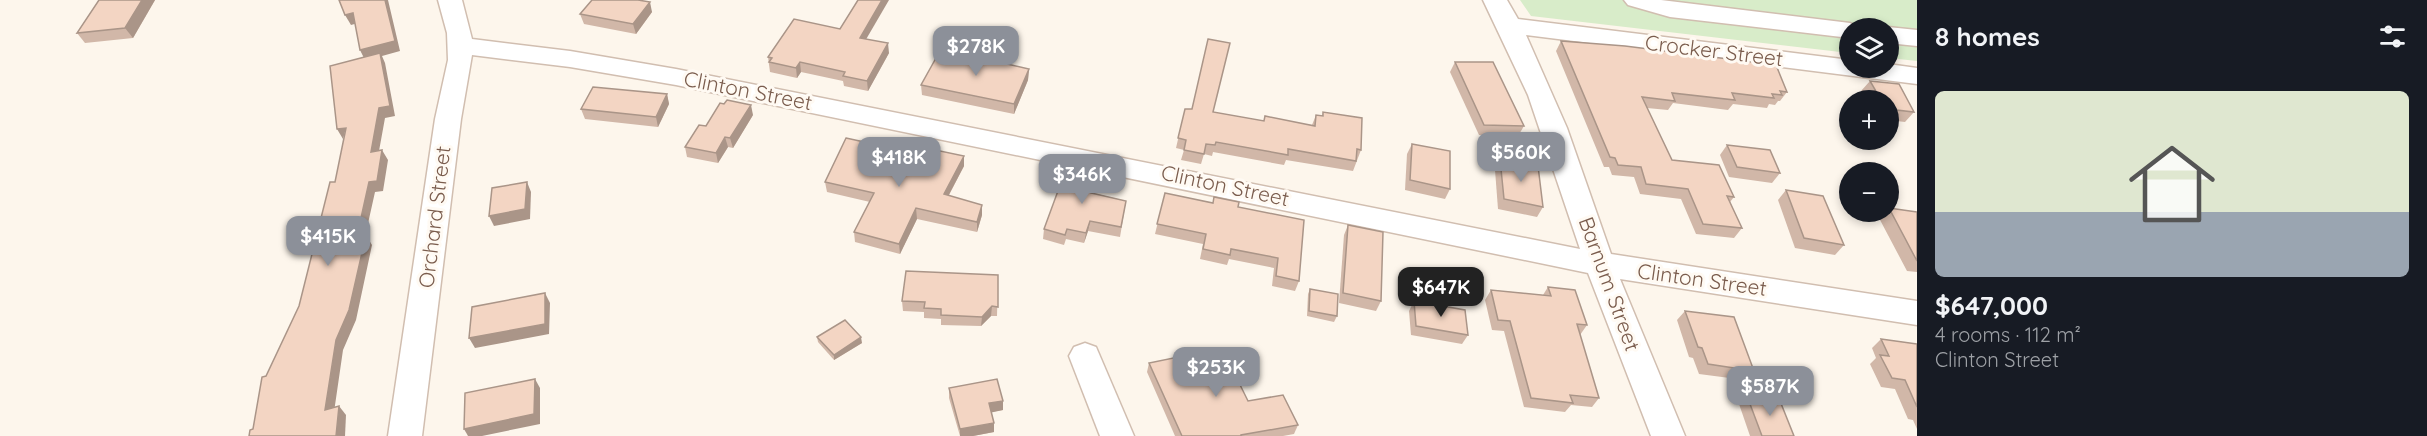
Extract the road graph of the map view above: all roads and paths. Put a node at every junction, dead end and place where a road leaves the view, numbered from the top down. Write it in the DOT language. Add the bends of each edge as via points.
graph roads {
  1 [pos="450,0"];
  2 [pos="1495,0"];
  3 [pos="1636,0"];
  4 [pos="1510,26"];
  5 [pos="1839,30"];
  6 [pos="1899,36"];
  7 [pos="1917,38"];
  8 [pos="462,46"];
  9 [pos="1917,76"];
  10 [pos="1600,264"];
  11 [pos="1917,314"];
  12 [pos="1085,356"];
  13 [pos="405,436"];
  14 [pos="1117,436"];
  15 [pos="1668,436"];
  1 -- 8 [label="street, Orchard Street"];
  2 -- 4 [label="street, Barnum Street"];
  3 -- 5 [label="street" via="1670,10"];
  4 -- 9 [label="street, Crocker Street"];
  4 -- 10 [label="street, Barnum Street" via="1545,106"];
  6 -- 7 [label="street"];
  8 -- 10 [label="street, Clinton Street" via="676,76"];
  8 -- 13 [label="street, Orchard Street" via="445,138"];
  10 -- 11 [label="street, Clinton Street"];
  10 -- 15 [label="street, Barnum Street"];
  12 -- 14 [label="street"];
}
